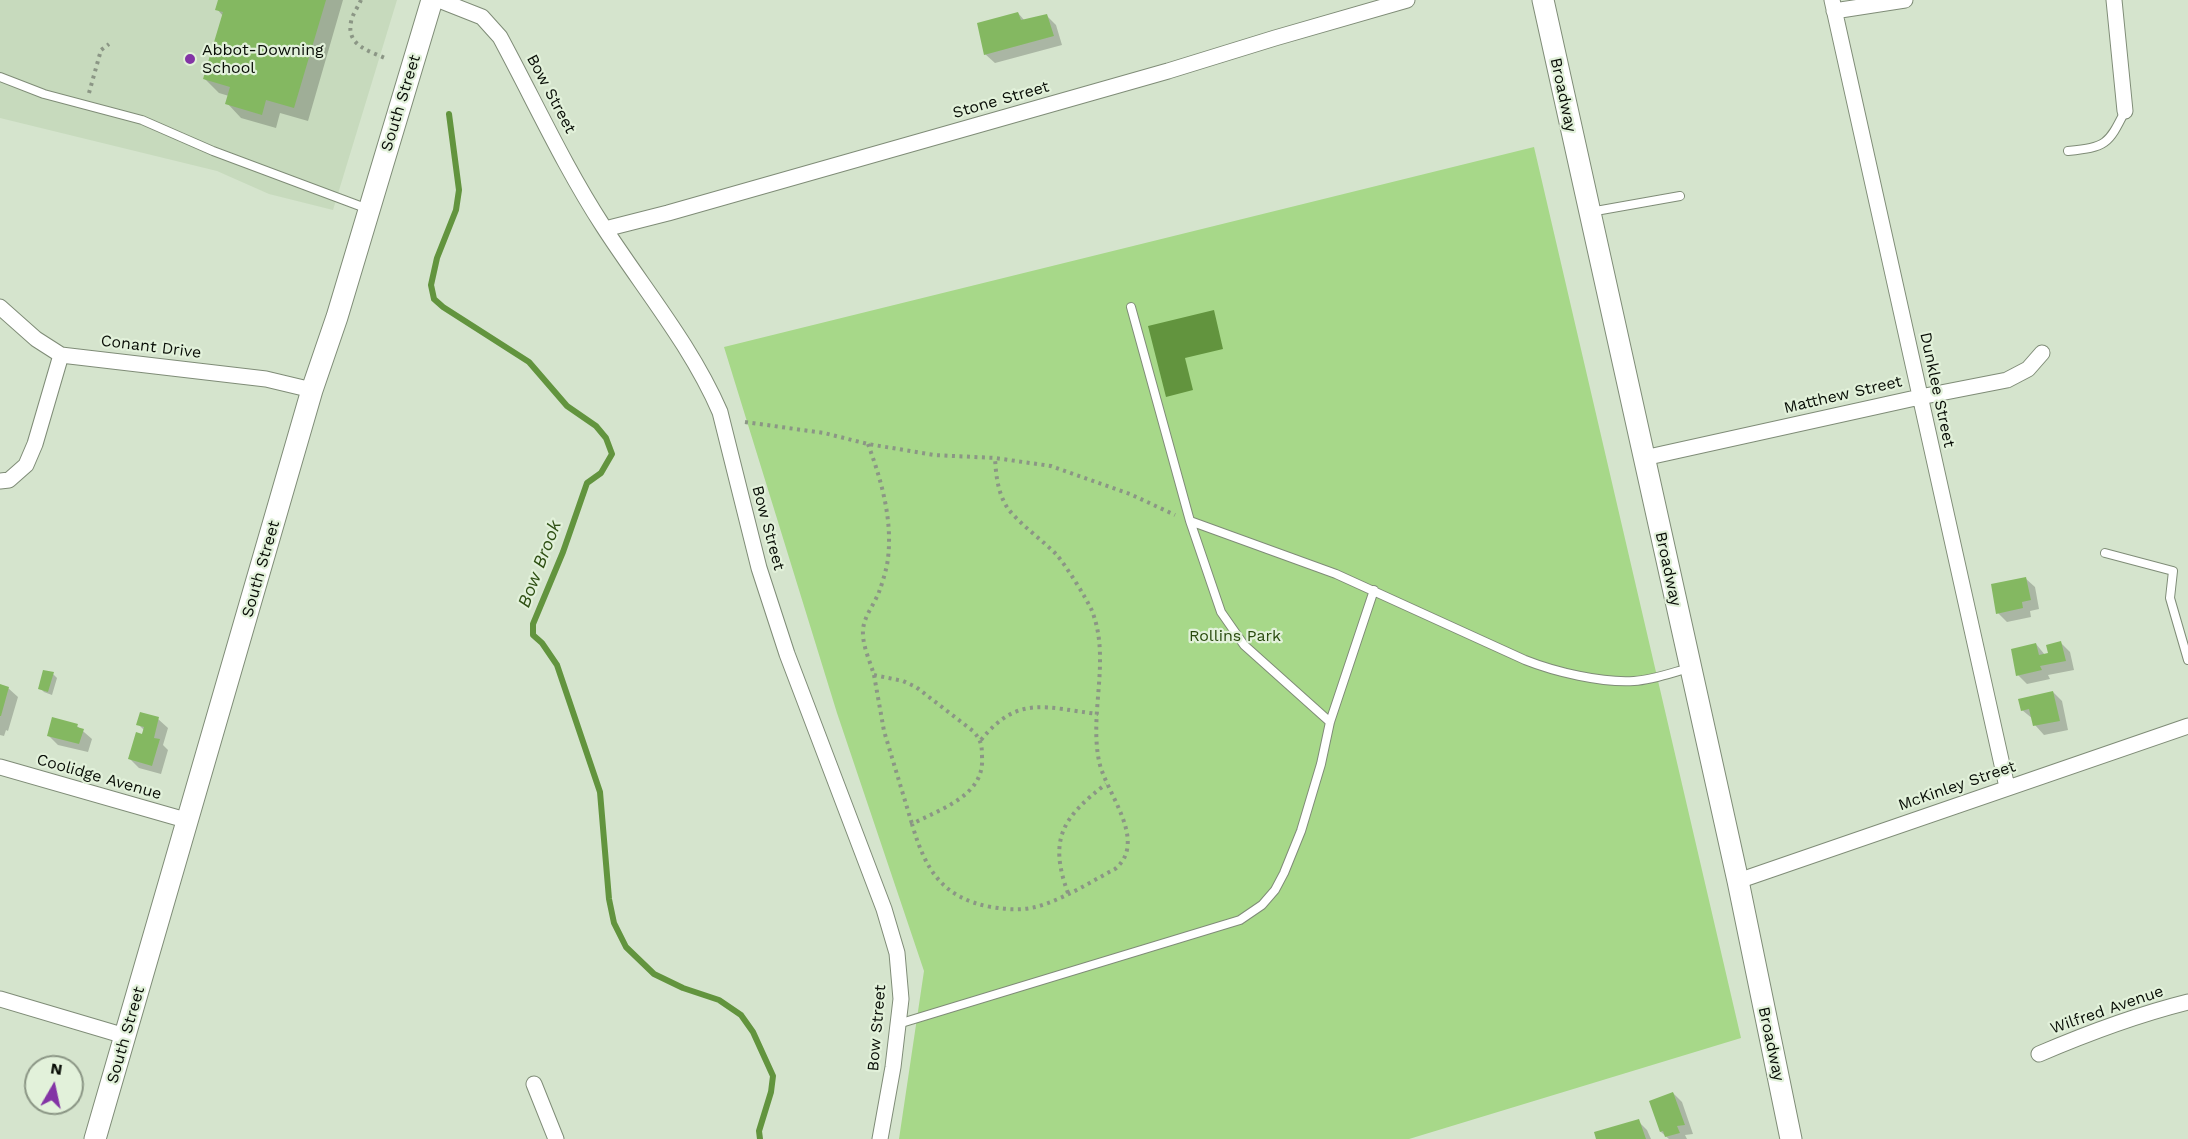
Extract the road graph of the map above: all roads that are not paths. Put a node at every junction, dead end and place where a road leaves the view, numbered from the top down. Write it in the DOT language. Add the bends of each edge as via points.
graph roads {
  1 [pos="432,0"];
  2 [pos="439,0"];
  3 [pos="1407,0"];
  4 [pos="1543,0"];
  5 [pos="1905,0"];
  6 [pos="2114,0"];
  7 [pos="1833,5"];
  8 [pos="0,77"];
  9 [pos="2125,111"];
  10 [pos="2068,151"];
  11 [pos="1680,196"];
  12 [pos="369,209"];
  13 [pos="1589,212"];
  14 [pos="605,229"];
  15 [pos="0,307"];
  16 [pos="1131,307"];
  17 [pos="2042,353"];
  18 [pos="61,355"];
  19 [pos="312,390"];
  20 [pos="1920,397"];
  21 [pos="1644,458"];
  22 [pos="0,481"];
  23 [pos="1190,521"];
  24 [pos="2104,553"];
  25 [pos="1374,590"];
  26 [pos="2188,660"];
  27 [pos="1690,668"];
  28 [pos="1330,722"];
  29 [pos="2188,726"];
  30 [pos="0,767"];
  31 [pos="2007,787"];
  32 [pos="189,821"];
  33 [pos="1737,880"];
  34 [pos="0,999"];
  35 [pos="2188,1002"];
  36 [pos="898,1024"];
  37 [pos="125,1036"];
  38 [pos="2038,1054"];
  39 [pos="534,1084"];
  40 [pos="1785,1137"];
  41 [pos="95,1139"];
  42 [pos="556,1139"];
  43 [pos="880,1139"];
  1 -- 12 [label="main road, South Street"];
  2 -- 14 [label="street, Bow Street" via="482,17 500,37"];
  3 -- 14 [label="street, Stone Street"];
  4 -- 13 [label="main road, Broadway"];
  5 -- 7 [label="street"];
  6 -- 9 [label="street"];
  7 -- 20 [label="street, Dunklee Street"];
  8 -- 12 [label="lane" via="44,94 142,120"];
  9 -- 10 [label="lane" via="2107,142"];
  11 -- 13 [label="lane"];
  12 -- 19 [label="main road, South Street"];
  13 -- 21 [label="main road, Broadway"];
  14 -- 36 [label="street, Bow Street" via="688,352 720,412 759,568 787,654 897,953 901,999"];
  15 -- 18 [label="street, Conant Drive"];
  16 -- 23 [label="lane"];
  17 -- 20 [label="street, Matthew Street" via="2028,369 2007,380"];
  18 -- 19 [label="street, Conant Drive" via="266,379"];
  18 -- 22 [label="street" via="26,465 9,480"];
  19 -- 32 [label="main road, South Street"];
  20 -- 21 [label="street, Matthew Street"];
  20 -- 31 [label="street, Dunklee Street"];
  21 -- 27 [label="main road, Broadway"];
  23 -- 25 [label="lane"];
  23 -- 28 [label="lane" via="1221,612 1232,629 1244,645"];
  24 -- 26 [label="lane" via="2173,571 2170,598"];
  25 -- 27 [label="lane" via="1550,670 1636,681"];
  25 -- 28 [label="lane"];
  27 -- 33 [label="main road, Broadway"];
  28 -- 36 [label="lane" via="1300,831 1284,873 1262,905 1240,920"];
  29 -- 31 [label="street, McKinley Street"];
  30 -- 32 [label="street, Coolidge Avenue"];
  31 -- 33 [label="street, McKinley Street"];
  32 -- 37 [label="main road, South Street"];
  33 -- 40 [label="main road, Broadway"];
  34 -- 37 [label="street"];
  35 -- 38 [label="street, Wilfred Avenue" via="2145,1012"];
  36 -- 43 [label="street, Bow Street"];
  37 -- 41 [label="main road, South Street"];
  39 -- 42 [label="street"];
}
